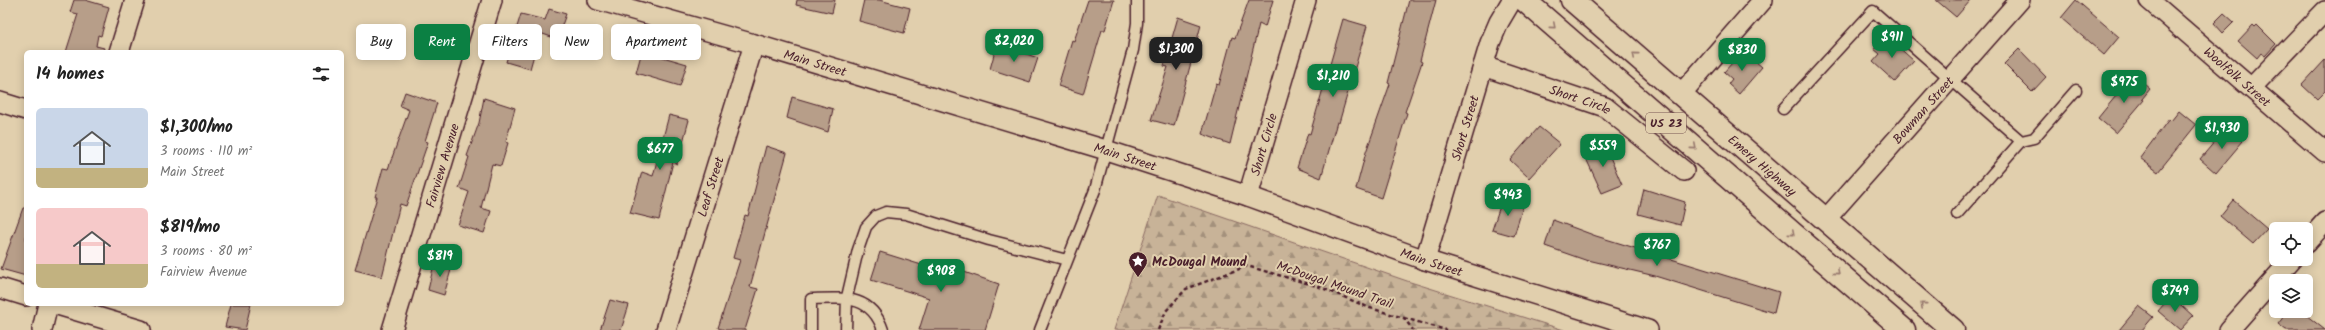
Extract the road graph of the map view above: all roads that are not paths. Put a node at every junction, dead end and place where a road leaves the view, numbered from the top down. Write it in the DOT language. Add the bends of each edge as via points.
graph roads {
  1 [pos="135,0"];
  2 [pos="492,0"];
  3 [pos="598,0"];
  4 [pos="1137,0"];
  5 [pos="1306,0"];
  6 [pos="1512,0"];
  7 [pos="1524,0"];
  8 [pos="1572,0"];
  9 [pos="1762,0"];
  10 [pos="2020,0"];
  11 [pos="2149,0"];
  12 [pos="2325,11"];
  13 [pos="754,44"];
  14 [pos="120,50"];
  15 [pos="1482,66"];
  16 [pos="1949,79"];
  17 [pos="2252,87"];
  18 [pos="2076,90"];
  19 [pos="1681,94"];
  20 [pos="0,102"];
  21 [pos="24,109"];
  22 [pos="1783,109"];
  23 [pos="2022,141"];
  24 [pos="1106,150"];
  25 [pos="2325,152"];
  26 [pos="1684,171"];
  27 [pos="1248,196"];
  28 [pos="1957,214"];
  29 [pos="1826,219"];
  30 [pos="2325,222"];
  31 [pos="2313,236"];
  32 [pos="1067,260"];
  33 [pos="1425,260"];
  34 [pos="2286,266"];
  35 [pos="0,288"];
  36 [pos="24,295"];
  37 [pos="847,297"];
  38 [pos="48,306"];
  39 [pos="61,306"];
  40 [pos="42,330"];
  41 [pos="141,330"];
  42 [pos="392,330"];
  43 [pos="666,330"];
  44 [pos="811,330"];
  45 [pos="846,330"];
  46 [pos="884,330"];
  47 [pos="1040,330"];
  48 [pos="1648,330"];
  49 [pos="1904,330"];
  50 [pos="1953,330"];
  51 [pos="2229,330"];
  1 -- 14 [label="street"];
  2 -- 42 [label="street, Fairview Avenue"];
  3 -- 13 [label="street, Main Street"];
  4 -- 24 [label="lane" via="1133,50"];
  5 -- 27 [label="street, Short Circle"];
  6 -- 15 [label="street, Short Street" via="1499,22"];
  7 -- 49 [label="highway, US 23, one-way"];
  19 -- 8 [label="highway, Emery Highway / US 23, one-way"];
  9 -- 19 [label="street"];
  10 -- 16 [label="street, Bowman Street"];
  11 -- 17 [label="street, Woolfolk Street"];
  12 -- 17 [label="street"];
  13 -- 24 [label="street, Main Street"];
  13 -- 43 [label="street, Leaf Street"];
  15 -- 26 [label="street, Short Circle" via="1605,107"];
  15 -- 33 [label="street, Short Street"];
  16 -- 22 [label="lane" via="1872,11"];
  16 -- 23 [label="lane"];
  16 -- 29 [label="street, Bowman Street"];
  17 -- 25 [label="street, Woolfolk Street"];
  18 -- 23 [label="lane" via="2034,138"];
  19 -- 29 [label="highway, Emery Highway / US 23"];
  20 -- 21 [label="street"];
  23 -- 28 [label="lane"];
  24 -- 27 [label="street, Main Street"];
  24 -- 32 [label="lane" via="1095,190"];
  27 -- 33 [label="street, Main Street"];
  50 -- 29 [label="highway, Emery Highway / US 23, one-way"];
  30 -- 31 [label="street"];
  32 -- 37 [label="lane" via="989,240 906,214 886,212 876,216 866,227"];
  32 -- 47 [label="lane"];
  33 -- 48 [label="street, Main Street"];
  34 -- 51 [label="street"];
  35 -- 36 [label="street"];
  37 -- 44 [label="lane" via="811,298"];
  37 -- 45 [label="lane"];
  37 -- 46 [label="lane" via="870,308 879,318"];
  38 -- 40 [label="street"];
  39 -- 41 [label="street"];
}
